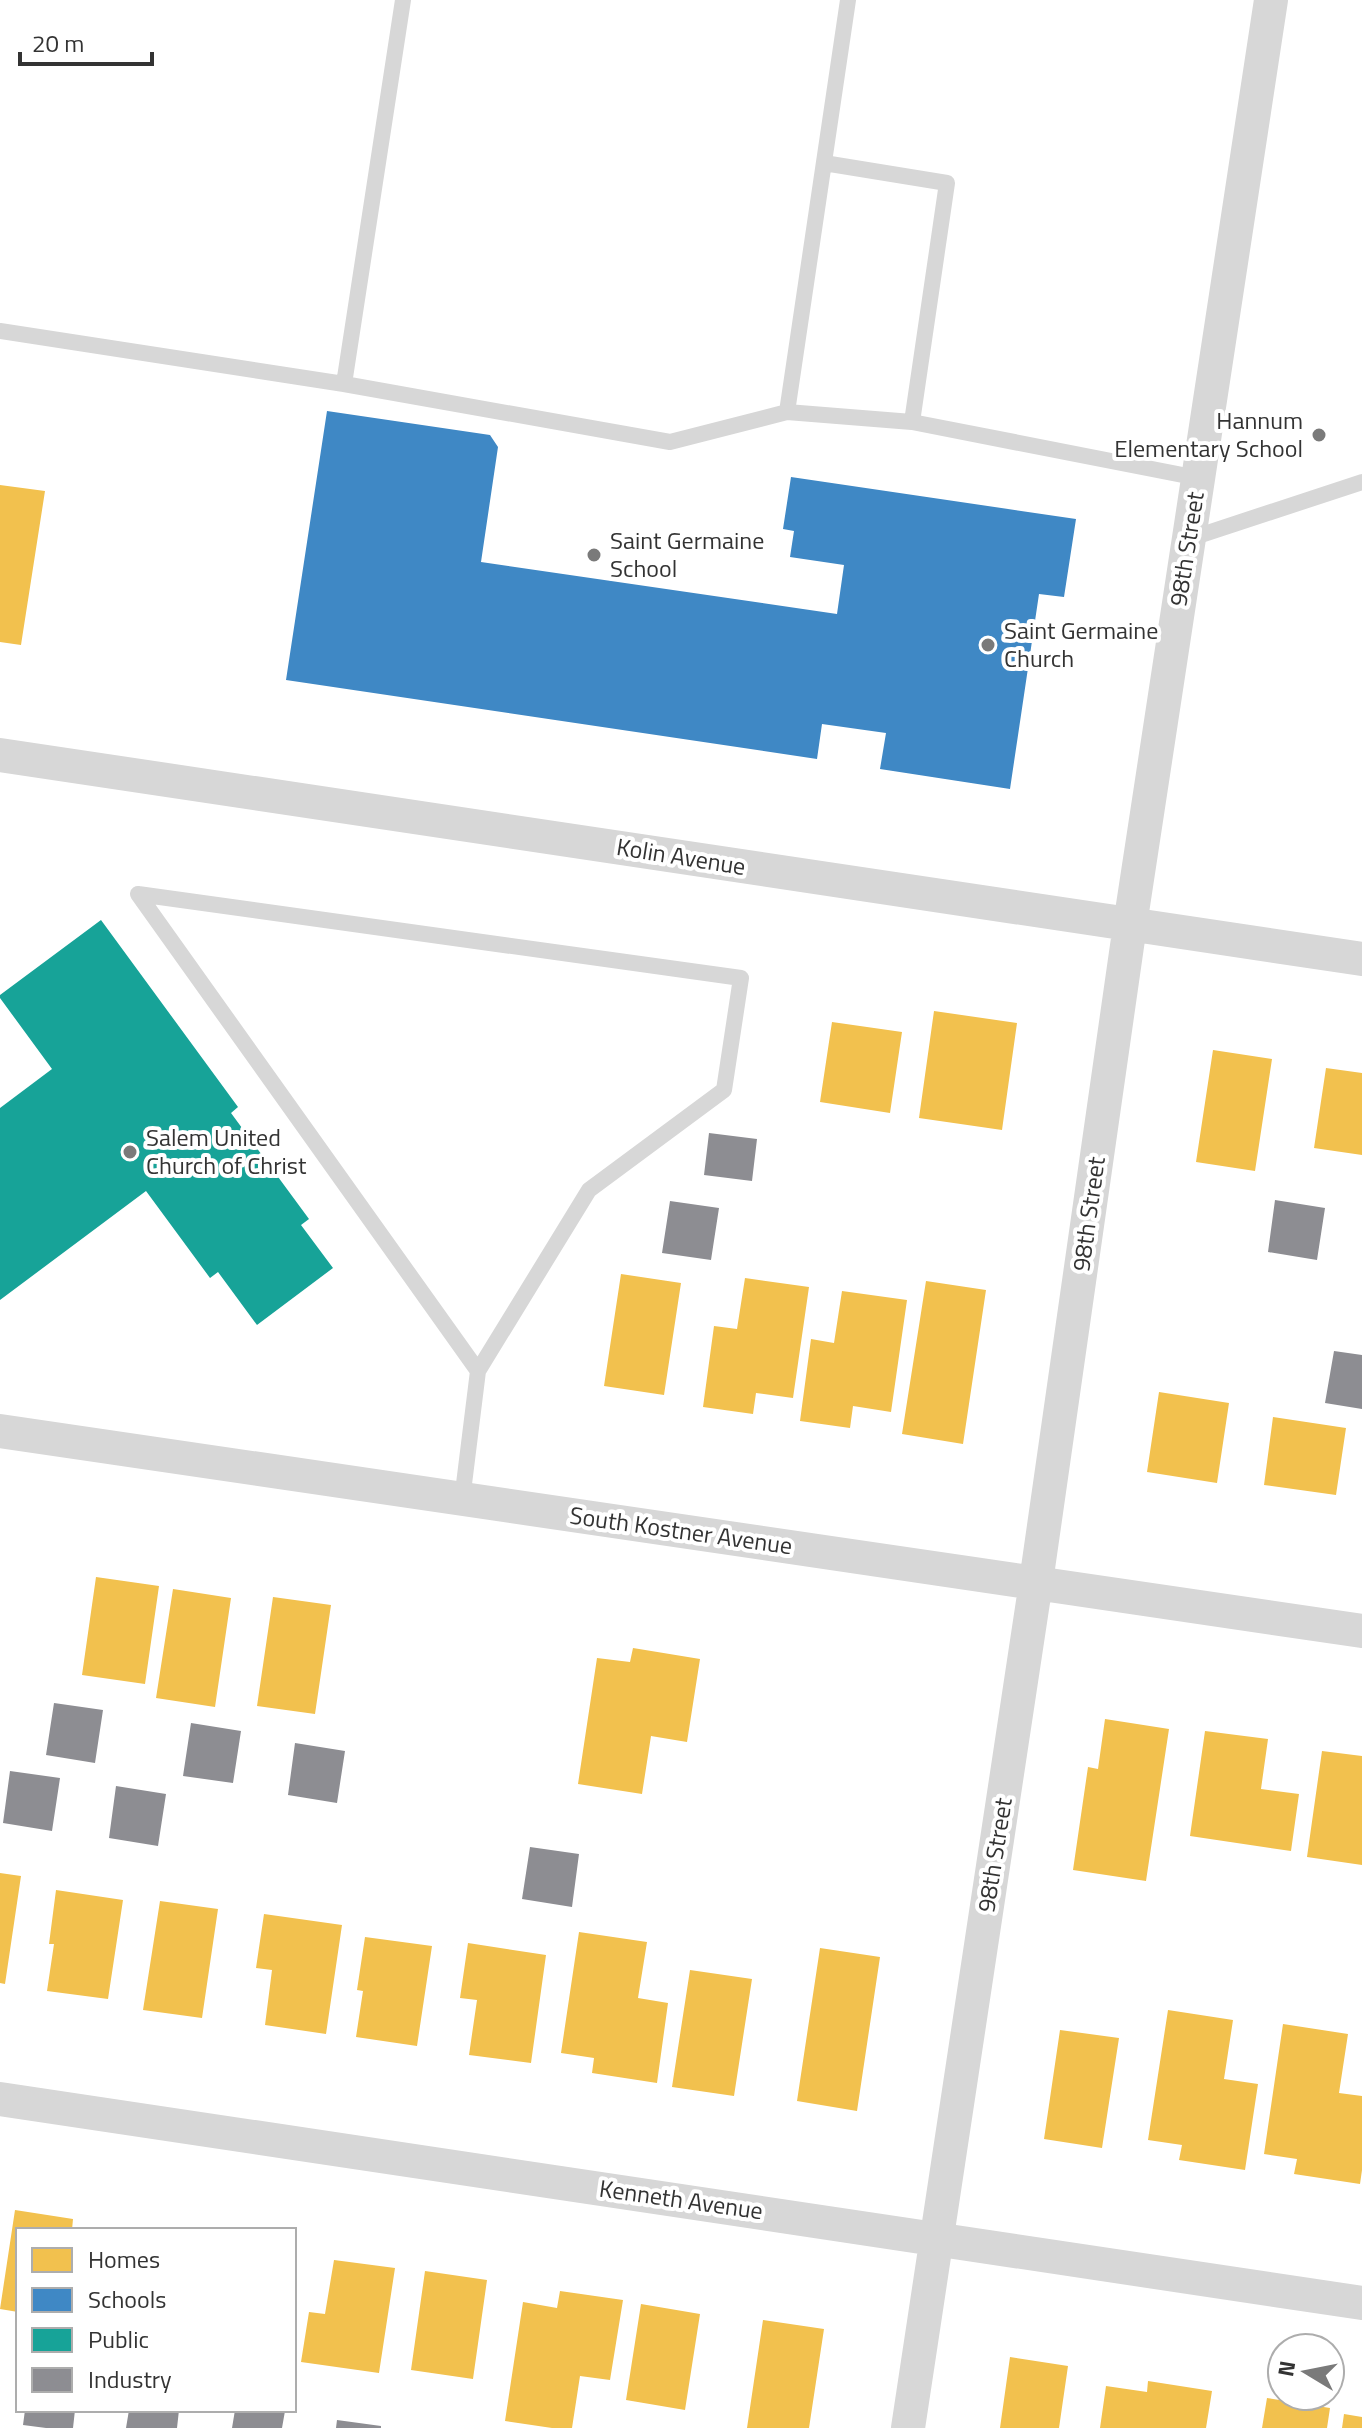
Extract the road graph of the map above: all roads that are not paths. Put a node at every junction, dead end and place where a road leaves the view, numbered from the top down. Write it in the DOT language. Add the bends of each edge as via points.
graph roads {
  1 [pos="403,0"];
  2 [pos="848,0"];
  3 [pos="1271,0"];
  4 [pos="824,163"];
  5 [pos="0,331"];
  6 [pos="344,384"];
  7 [pos="787,412"];
  8 [pos="912,422"];
  9 [pos="1198,478"];
  10 [pos="1362,482"];
  11 [pos="1189,539"];
  12 [pos="0,755"];
  13 [pos="1130,925"];
  14 [pos="1362,959"];
  15 [pos="478,1371"];
  16 [pos="0,1431"];
  17 [pos="462,1500"];
  18 [pos="1036,1582"];
  19 [pos="1362,1631"];
  20 [pos="0,2099"];
  21 [pos="937,2239"];
  22 [pos="1362,2303"];
  23 [pos="908,2428"];
  1 -- 6 [label="lane"];
  2 -- 4 [label="lane"];
  3 -- 9 [label="street, 98th Street"];
  4 -- 7 [label="lane"];
  4 -- 8 [label="lane" via="947,183"];
  5 -- 6 [label="lane"];
  6 -- 7 [label="lane" via="670,442"];
  7 -- 8 [label="lane"];
  8 -- 9 [label="lane"];
  9 -- 11 [label="street, 98th Street"];
  10 -- 11 [label="lane"];
  11 -- 13 [label="street, 98th Street"];
  12 -- 13 [label="street, Kolin Avenue"];
  13 -- 14 [label="street, Kolin Avenue"];
  13 -- 18 [label="street, 98th Street"];
  15 -- 15 [label="lane" via="589,1190 724,1090 741,978 138,894"];
  15 -- 17 [label="lane"];
  16 -- 17 [label="street, South Kostner Avenue"];
  17 -- 18 [label="street, South Kostner Avenue"];
  18 -- 19 [label="street, South Kostner Avenue"];
  18 -- 21 [label="street, 98th Street"];
  20 -- 21 [label="street, Kenneth Avenue"];
  21 -- 22 [label="street, Kenneth Avenue"];
  21 -- 23 [label="street, 98th Street"];
}
